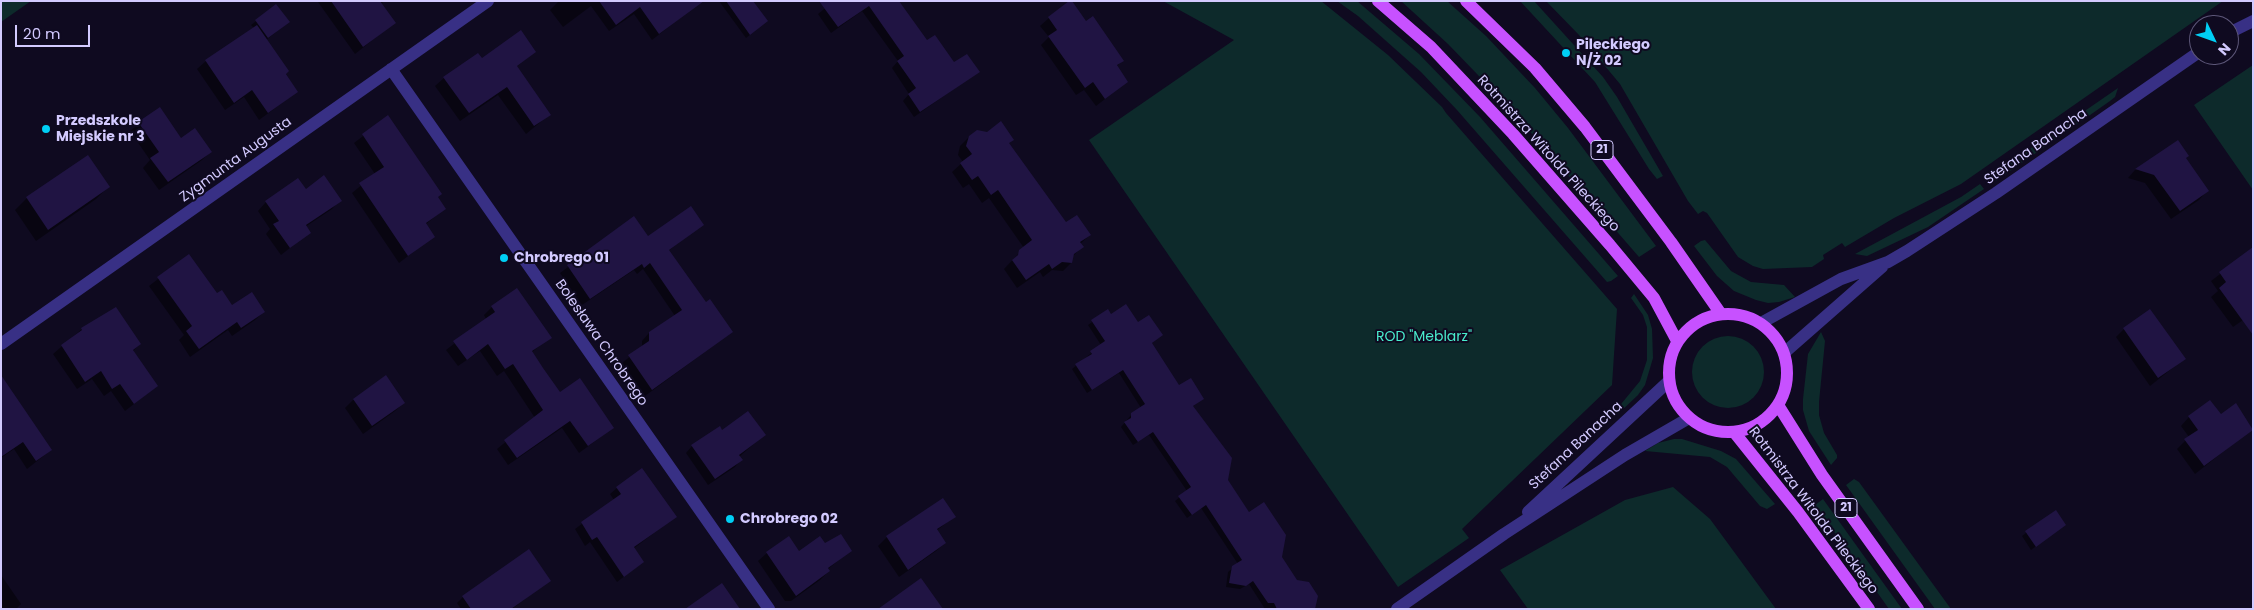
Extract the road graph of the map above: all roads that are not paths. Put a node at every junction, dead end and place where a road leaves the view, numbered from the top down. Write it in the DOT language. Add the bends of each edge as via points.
graph roads {
  1 [pos="488,1"];
  2 [pos="1378,1"];
  3 [pos="1466,1"];
  4 [pos="2253,21"];
  5 [pos="2239,28"];
  6 [pos="2189,59"];
  7 [pos="391,69"];
  8 [pos="1888,262"];
  9 [pos="1721,314"];
  10 [pos="1761,323"];
  11 [pos="1677,341"];
  12 [pos="1,344"];
  13 [pos="1784,353"];
  14 [pos="1669,381"];
  15 [pos="1778,405"];
  16 [pos="1689,418"];
  17 [pos="1734,432"];
  18 [pos="1504,534"];
  19 [pos="769,609"];
  20 [pos="1397,609"];
  21 [pos="1869,609"];
  22 [pos="1918,609"];
  1 -- 7 [label="street, Zygmunta Augusta"];
  2 -- 11 [label="main road, Rotmistrza Witolda Pileckiego" via="1431,47 1513,134 1654,298"];
  3 -- 9 [label="main road, 21" via="1535,68 1585,127"];
  4 -- 5 [label="street"];
  6 -- 8 [label="street, Stefana Banacha" via="1989,198"];
  7 -- 12 [label="street, Zygmunta Augusta"];
  7 -- 19 [label="street, Bolesława Chrobrego"];
  8 -- 10 [label="street, Stefana Banacha" via="1841,279"];
  8 -- 13 [label="street, Stefana Banacha"];
  9 -- 10 [label="main road" via="1735,314"];
  9 -- 11 [label="main road" via="1704,318"];
  10 -- 13 [label="main road" via="1775,336"];
  11 -- 14 [label="main road" via="1669,360"];
  13 -- 15 [label="main road" via="1788,371"];
  14 -- 16 [label="main road" via="1676,401"];
  14 -- 18 [label="street, Stefana Banacha"];
  15 -- 17 [label="main road" via="1751,428"];
  15 -- 22 [label="main road, Rotmistrza Witolda Pileckiego / 21" via="1822,475"];
  16 -- 17 [label="main road" via="1710,429"];
  16 -- 18 [label="street, Stefana Banacha" via="1625,455"];
  17 -- 21 [label="main road, Rotmistrza Witolda Pileckiego"];
  18 -- 20 [label="street, Stefana Banacha"];
}
